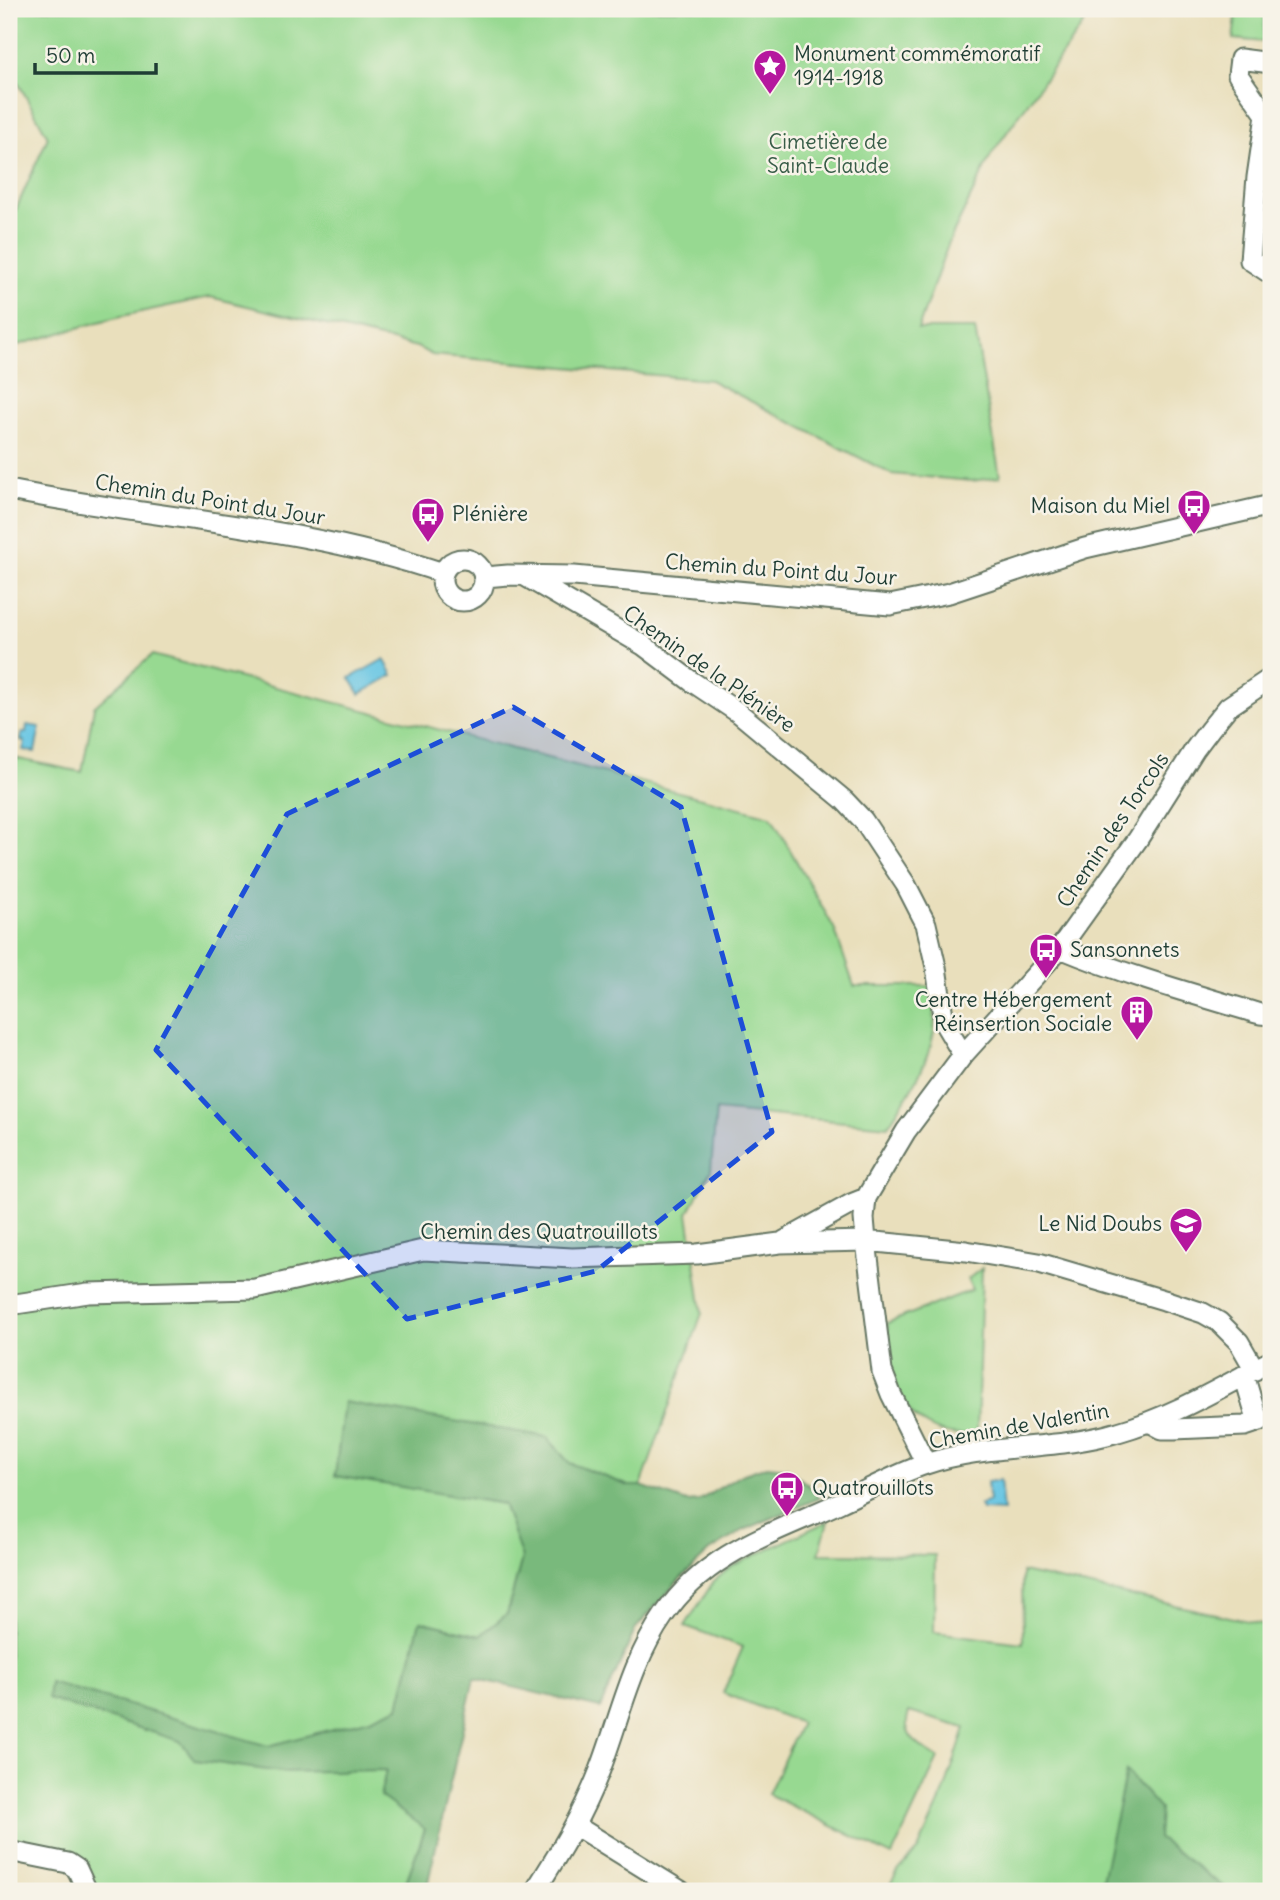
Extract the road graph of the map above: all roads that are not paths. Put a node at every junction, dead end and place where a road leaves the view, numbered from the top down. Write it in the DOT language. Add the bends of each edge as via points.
graph roads {
  1 [pos="1271,63"];
  2 [pos="1269,114"];
  3 [pos="1270,272"];
  4 [pos="9,490"];
  5 [pos="1271,505"];
  6 [pos="443,573"];
  7 [pos="523,575"];
  8 [pos="574,576"];
  9 [pos="485,577"];
  10 [pos="569,602"];
  11 [pos="1271,678"];
  12 [pos="1059,948"];
  13 [pos="1271,1015"];
  14 [pos="963,1055"];
  15 [pos="866,1198"];
  16 [pos="866,1241"];
  17 [pos="780,1243"];
  18 [pos="9,1305"];
  19 [pos="1257,1369"];
  20 [pos="1151,1423"];
  21 [pos="1266,1424"];
  22 [pos="926,1464"];
  23 [pos="576,1826"];
  24 [pos="9,1851"];
  25 [pos="671,1888"];
  26 [pos="88,1891"];
  27 [pos="535,1891"];
  1 -- 2 [label="street" via="1240,59 1238,75"];
  2 -- 3 [label="street" via="1257,177 1250,260"];
  4 -- 6 [label="street, Chemin du Point du Jour" via="332,542"];
  5 -- 8 [label="street, Chemin du Point du Jour" via="1085,548 949,593 890,605"];
  6 -- 9 [label="street" via="451,562 465,558 478,564"];
  6 -- 9 [label="street" via="446,593 465,601 482,591"];
  7 -- 8 [label="street, Chemin du Point du Jour"];
  7 -- 9 [label="street, Chemin du Point du Jour"];
  7 -- 10 [label="street, Chemin de la Plénière"];
  8 -- 10 [label="street"];
  10 -- 14 [label="street, Chemin de la Plénière" via="643,645 740,713 863,820 926,924 944,1023"];
  11 -- 12 [label="street, Chemin des Torcols" via="1228,707 1210,729"];
  12 -- 13 [label="street"];
  12 -- 14 [label="street, Chemin des Torcols"];
  14 -- 15 [label="street, Chemin des Torcols" via="906,1131"];
  15 -- 16 [label="street, Chemin des Torcols"];
  15 -- 17 [label="street, Chemin des Quatrouillots"];
  16 -- 17 [label="street, Chemin des Quatrouillots"];
  16 -- 19 [label="street, Chemin des Quatrouillots" via="1039,1264 1164,1300 1219,1322"];
  16 -- 22 [label="street, Chemin des Torcols" via="882,1371"];
  17 -- 18 [label="street, Chemin des Quatrouillots" via="697,1254 572,1258 422,1250 255,1290 88,1293"];
  19 -- 20 [label="street"];
  19 -- 21 [label="street, Chemin des Quatrouillots" via="1255,1412"];
  20 -- 21 [label="street" via="1163,1429"];
  20 -- 22 [label="street, Chemin de Valentin" via="1078,1441"];
  22 -- 23 [label="street, Chemin de Valentin" via="742,1545 696,1578 664,1614 635,1665"];
  23 -- 25 [label="street"];
  23 -- 27 [label="street, Chemin de Valentin"];
  24 -- 26 [label="street" via="68,1863 77,1869"];
}
